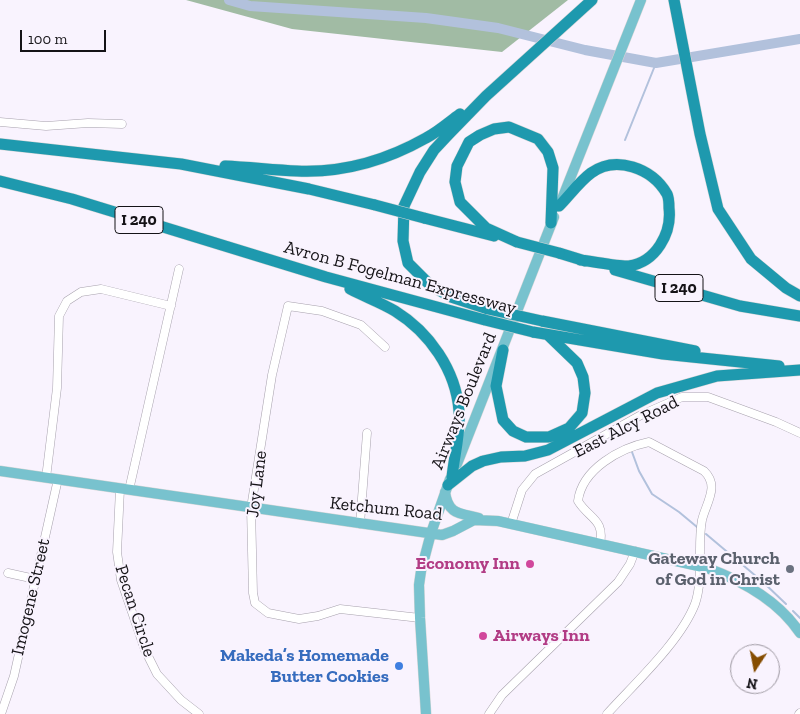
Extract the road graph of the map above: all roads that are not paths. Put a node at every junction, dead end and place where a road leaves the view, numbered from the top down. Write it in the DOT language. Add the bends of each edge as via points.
graph roads {
  1 [pos="592,0"];
  2 [pos="674,0"];
  3 [pos="639,4"];
  4 [pos="489,93"];
  5 [pos="0,122"];
  6 [pos="122,124"];
  7 [pos="0,144"];
  8 [pos="181,164"];
  9 [pos="0,181"];
  10 [pos="559,206"];
  11 [pos="551,223"];
  12 [pos="517,242"];
  13 [pos="580,260"];
  14 [pos="180,269"];
  15 [pos="326,277"];
  16 [pos="800,296"];
  17 [pos="171,306"];
  18 [pos="486,315"];
  19 [pos="800,316"];
  20 [pos="548,335"];
  21 [pos="386,347"];
  22 [pos="503,350"];
  23 [pos="744,362"];
  24 [pos="800,369"];
  25 [pos="367,433"];
  26 [pos="800,433"];
  27 [pos="0,471"];
  28 [pos="46,478"];
  29 [pos="58,479"];
  30 [pos="448,484"];
  31 [pos="125,490"];
  32 [pos="251,508"];
  33 [pos="484,519"];
  34 [pos="360,524"];
  35 [pos="511,524"];
  36 [pos="431,533"];
  37 [pos="600,544"];
  38 [pos="635,551"];
  39 [pos="701,566"];
  40 [pos="8,573"];
  41 [pos="35,578"];
  42 [pos="420,618"];
  43 [pos="800,633"];
  44 [pos="1,714"];
  45 [pos="199,714"];
  46 [pos="426,714"];
  47 [pos="489,714"];
  48 [pos="607,714"];
  1 -- 4 [label="highway"];
  2 -- 16 [label="highway" via="718,209 751,259"];
  3 -- 10 [label="main road, Airways Boulevard"];
  4 -- 8 [label="highway" via="437,132 404,150 346,168 299,171"];
  4 -- 18 [label="highway" via="434,150 420,172 404,206 403,241 408,263 430,285"];
  5 -- 6 [label="street" via="46,126"];
  7 -- 8 [label="highway, I 240"];
  8 -- 12 [label="highway, I 240, bridge" via="309,189"];
  9 -- 15 [label="highway, Avron B Fogelman Expressway / I 240" via="72,199"];
  10 -- 11 [label="main road, Airways Boulevard"];
  10 -- 13 [label="highway" via="591,174 610,164 631,166 652,176 668,195 670,219 666,233 661,245 646,259 629,266"];
  11 -- 12 [label="highway" via="553,168 548,152 538,139 509,127 480,135 469,142 456,166 455,182 460,202 486,228"];
  11 -- 22 [label="main road, Airways Boulevard"];
  12 -- 13 [label="highway, I 240, bridge"];
  13 -- 19 [label="highway, I 240" via="740,306"];
  14 -- 17 [label="street, Pecan Circle"];
  15 -- 18 [label="highway, Avron B Fogelman Expressway / I 240"];
  15 -- 30 [label="highway" via="407,320 429,341 443,362 457,395 459,414"];
  17 -- 28 [label="street" via="101,289 81,292 67,301 59,316 57,388"];
  17 -- 31 [label="street, Pecan Circle"];
  18 -- 20 [label="highway, Avron B Fogelman Expressway / I 240, bridge"];
  18 -- 23 [label="highway, bridge" via="542,321"];
  20 -- 22 [label="highway" via="577,363 585,393 582,413 569,428 549,437 526,437 513,431 503,420 496,386"];
  20 -- 23 [label="highway, Avron B Fogelman Expressway / I 240" via="663,354"];
  21 -- 32 [label="street, Joy Lane" via="361,325 322,311 288,306 272,375"];
  22 -- 30 [label="main road, Airways Boulevard"];
  23 -- 24 [label="highway, Avron B Fogelman Expressway / I 240"];
  24 -- 30 [label="highway" via="717,376 657,393 548,450 482,461"];
  25 -- 34 [label="street"];
  26 -- 35 [label="street, East Alcy Road" via="708,397 682,397 641,415 535,474 522,490"];
  27 -- 28 [label="main road, Ketchum Road"];
  28 -- 29 [label="main road, Ketchum Road"];
  29 -- 31 [label="main road, Ketchum Road"];
  29 -- 41 [label="street, Imogene Street"];
  30 -- 33 [label="main road" via="448,507 455,512"];
  30 -- 36 [label="main road, Airways Boulevard"];
  31 -- 32 [label="main road, Ketchum Road"];
  31 -- 45 [label="street, Pecan Circle" via="117,552 121,580 144,650 157,674"];
  32 -- 34 [label="main road, Ketchum Road"];
  32 -- 42 [label="street, Joy Lane" via="253,593 255,603 268,613 298,619 340,609"];
  33 -- 35 [label="main road, Ketchum Road"];
  33 -- 36 [label="main road, Ketchum Road" via="474,520 442,535"];
  34 -- 36 [label="main road, Ketchum Road"];
  35 -- 37 [label="main road, Ketchum Road"];
  36 -- 42 [label="main road, Airways Boulevard" via="420,581"];
  37 -- 38 [label="main road, Ketchum Road"];
  37 -- 39 [label="street" via="602,530 578,501 580,491 593,471 603,463 649,442 704,471 711,481 702,521"];
  38 -- 39 [label="main road, Ketchum Road"];
  38 -- 47 [label="street" via="618,582 502,695"];
  39 -- 43 [label="main road, Ketchum Road" via="736,579 762,594 793,622"];
  39 -- 48 [label="street" via="695,603 684,624"];
  40 -- 41 [label="street"];
  41 -- 44 [label="street, Imogene Street" via="14,676"];
  42 -- 46 [label="main road, Airways Boulevard"];
}
